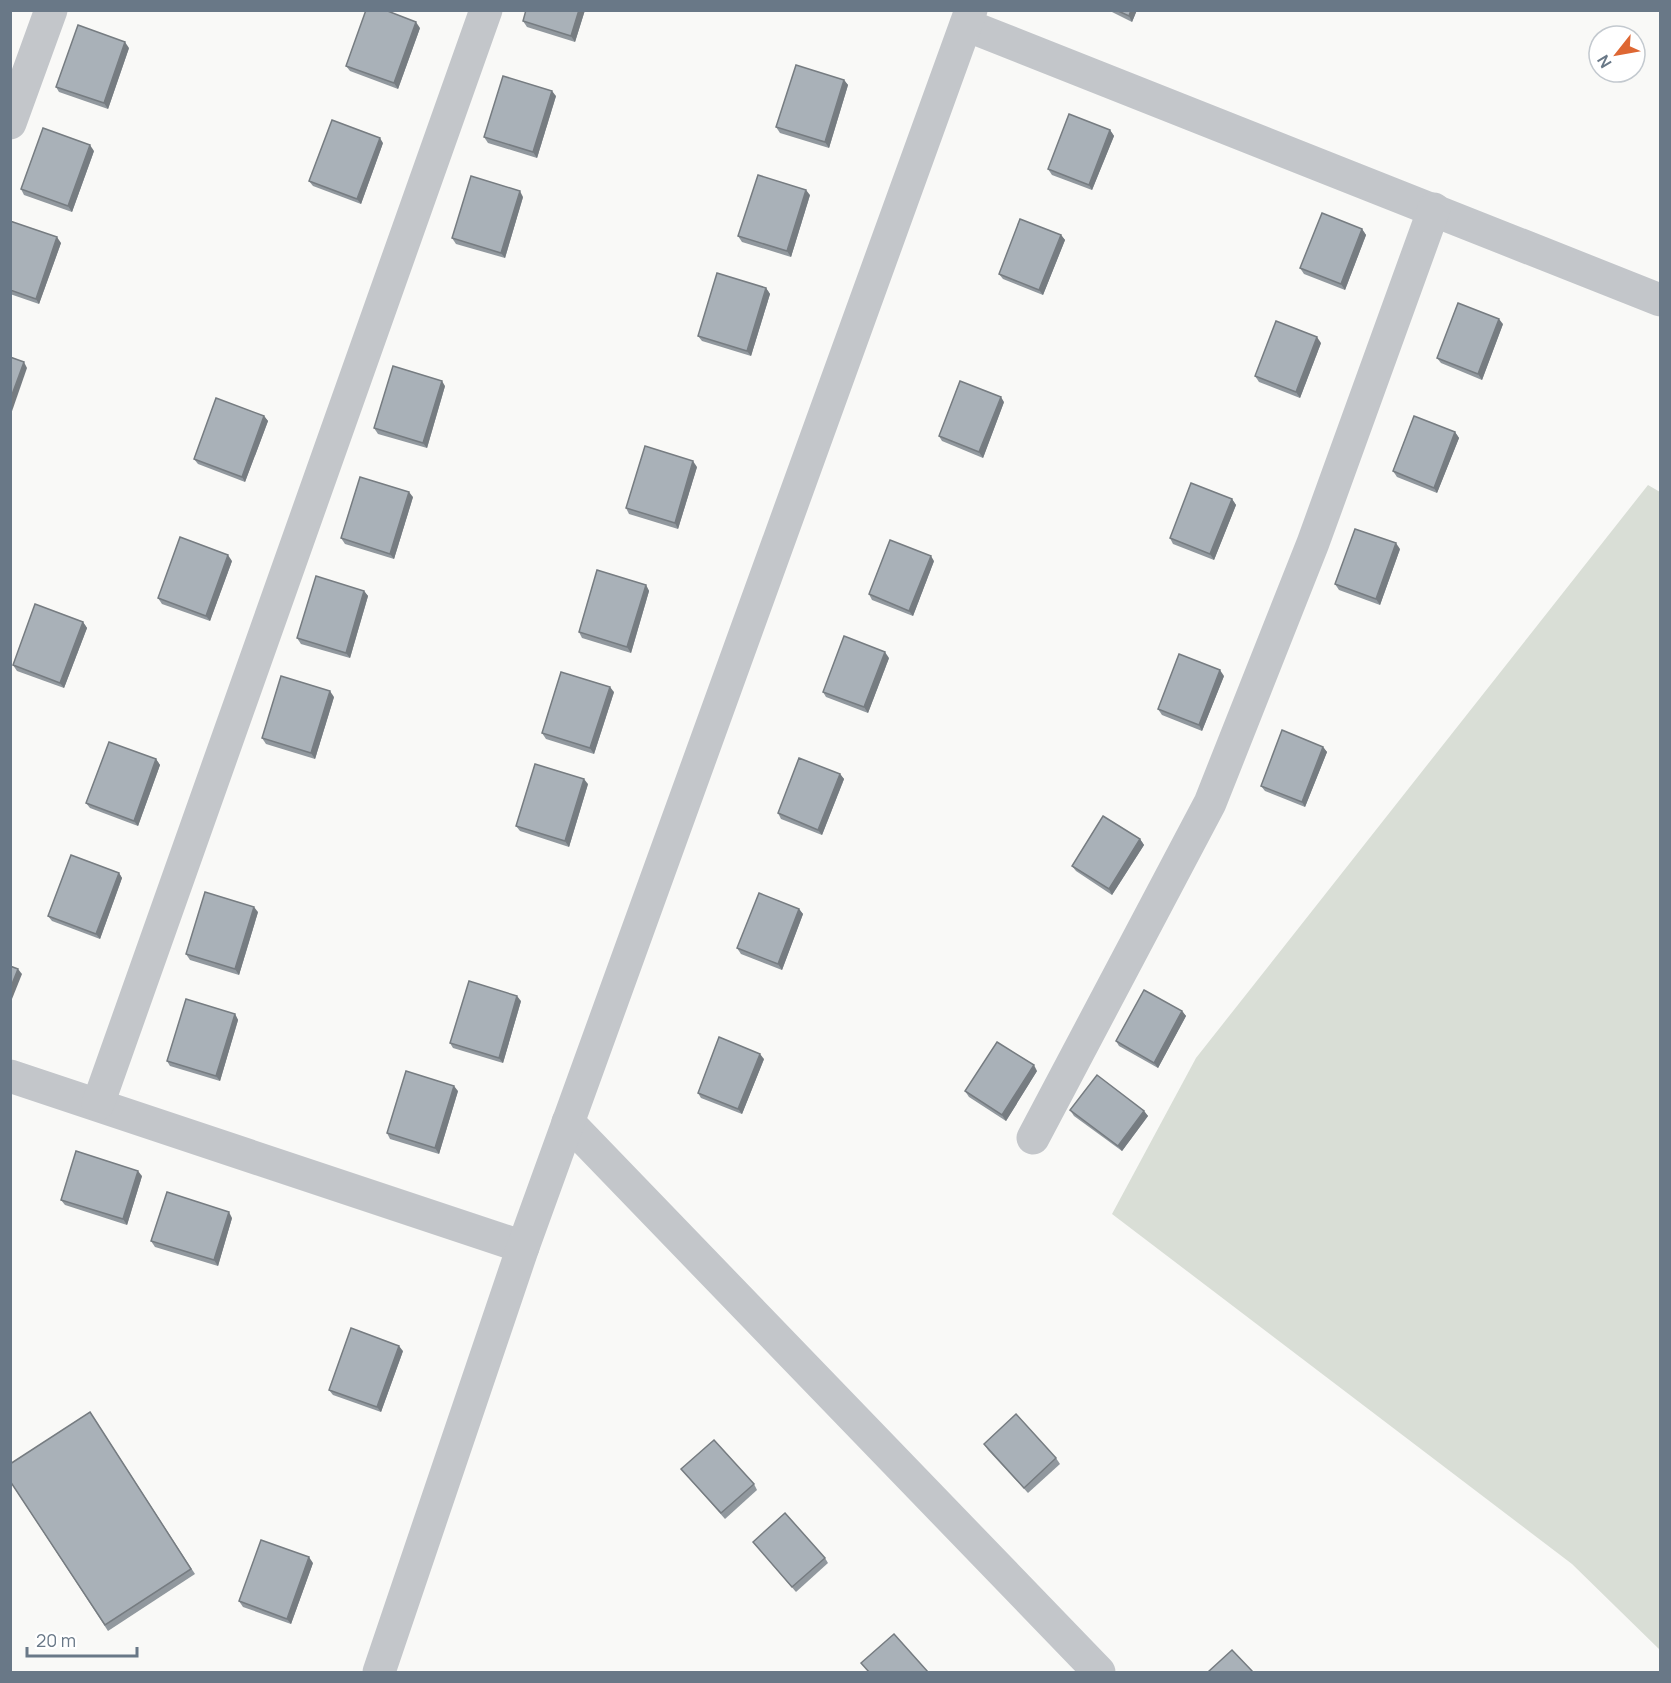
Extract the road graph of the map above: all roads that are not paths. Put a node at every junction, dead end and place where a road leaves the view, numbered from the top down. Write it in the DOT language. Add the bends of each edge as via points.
graph roads {
  1 [pos="51,10"];
  2 [pos="486,10"];
  3 [pos="969,18"];
  4 [pos="10,123"];
  5 [pos="1434,209"];
  6 [pos="1660,300"];
  7 [pos="10,1076"];
  8 [pos="98,1104"];
  9 [pos="568,1122"];
  10 [pos="1033,1138"];
  11 [pos="523,1247"];
  12 [pos="379,1672"];
  13 [pos="1100,1672"];
  1 -- 4 [label="street"];
  2 -- 8 [label="street"];
  3 -- 5 [label="street"];
  3 -- 9 [label="street"];
  5 -- 6 [label="street"];
  5 -- 10 [label="street" via="1312,543 1210,803"];
  7 -- 8 [label="street"];
  8 -- 11 [label="street"];
  9 -- 11 [label="street"];
  9 -- 13 [label="street"];
  11 -- 12 [label="street"];
}
